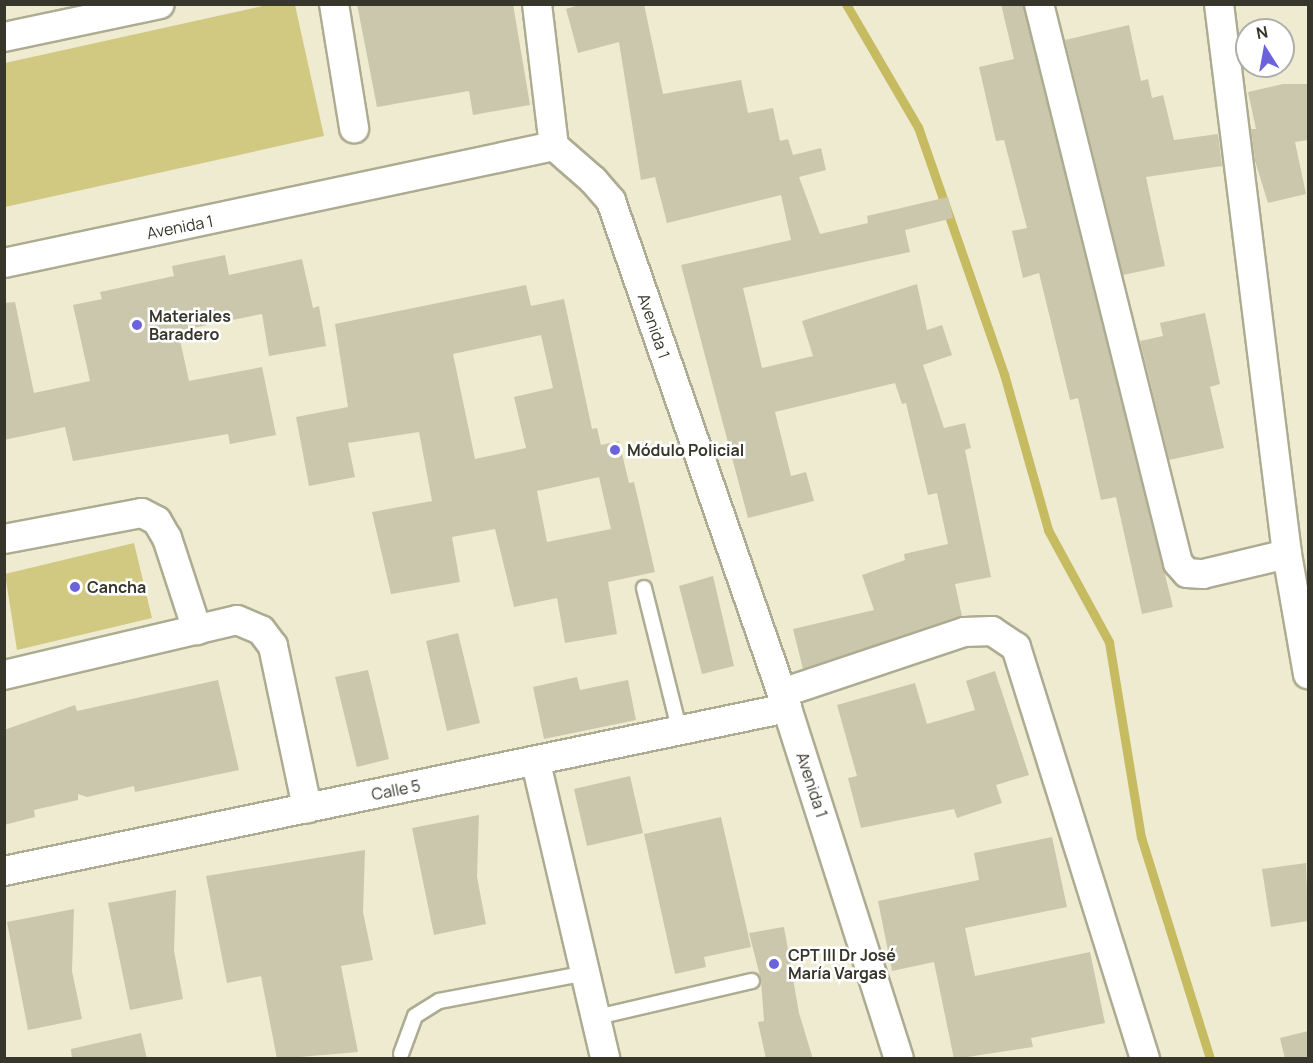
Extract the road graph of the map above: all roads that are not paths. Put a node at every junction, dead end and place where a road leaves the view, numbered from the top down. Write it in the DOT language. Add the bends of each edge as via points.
graph roads {
  1 [pos="160,4"];
  2 [pos="334,4"];
  3 [pos="537,4"];
  4 [pos="1039,4"];
  5 [pos="1219,4"];
  6 [pos="4,37"];
  7 [pos="354,128"];
  8 [pos="554,146"];
  9 [pos="4,262"];
  10 [pos="4,539"];
  11 [pos="1287,554"];
  12 [pos="644,588"];
  13 [pos="197,630"];
  14 [pos="1308,674"];
  15 [pos="4,675"];
  16 [pos="784,700"];
  17 [pos="680,732"];
  18 [pos="536,763"];
  19 [pos="307,808"];
  20 [pos="4,871"];
  21 [pos="587,973"];
  22 [pos="753,981"];
  23 [pos="597,1017"];
  24 [pos="401,1054"];
  25 [pos="605,1059"];
  26 [pos="899,1059"];
  27 [pos="1144,1059"];
  1 -- 6 [label="street"];
  2 -- 7 [label="street"];
  3 -- 8 [label="street"];
  4 -- 11 [label="street" via="1178,563 1187,573 1203,574"];
  5 -- 11 [label="street"];
  8 -- 9 [label="street, Avenida 1"];
  8 -- 16 [label="street, Avenida 1" via="611,201"];
  10 -- 13 [label="street" via="142,513 157,521 167,538"];
  11 -- 14 [label="street"];
  12 -- 17 [label="lane"];
  13 -- 15 [label="street"];
  13 -- 19 [label="street" via="237,620 261,630 273,646"];
  16 -- 17 [label="street, Calle 5"];
  16 -- 26 [label="street, Avenida 1"];
  16 -- 27 [label="street, Calle 5" via="964,632 992,631 1016,647"];
  17 -- 18 [label="street, Calle 5"];
  18 -- 19 [label="street, Calle 5"];
  18 -- 21 [label="street"];
  19 -- 20 [label="street, Calle 5"];
  21 -- 23 [label="street"];
  21 -- 24 [label="lane" via="439,1001 415,1016"];
  22 -- 23 [label="lane"];
  23 -- 25 [label="street"];
}
